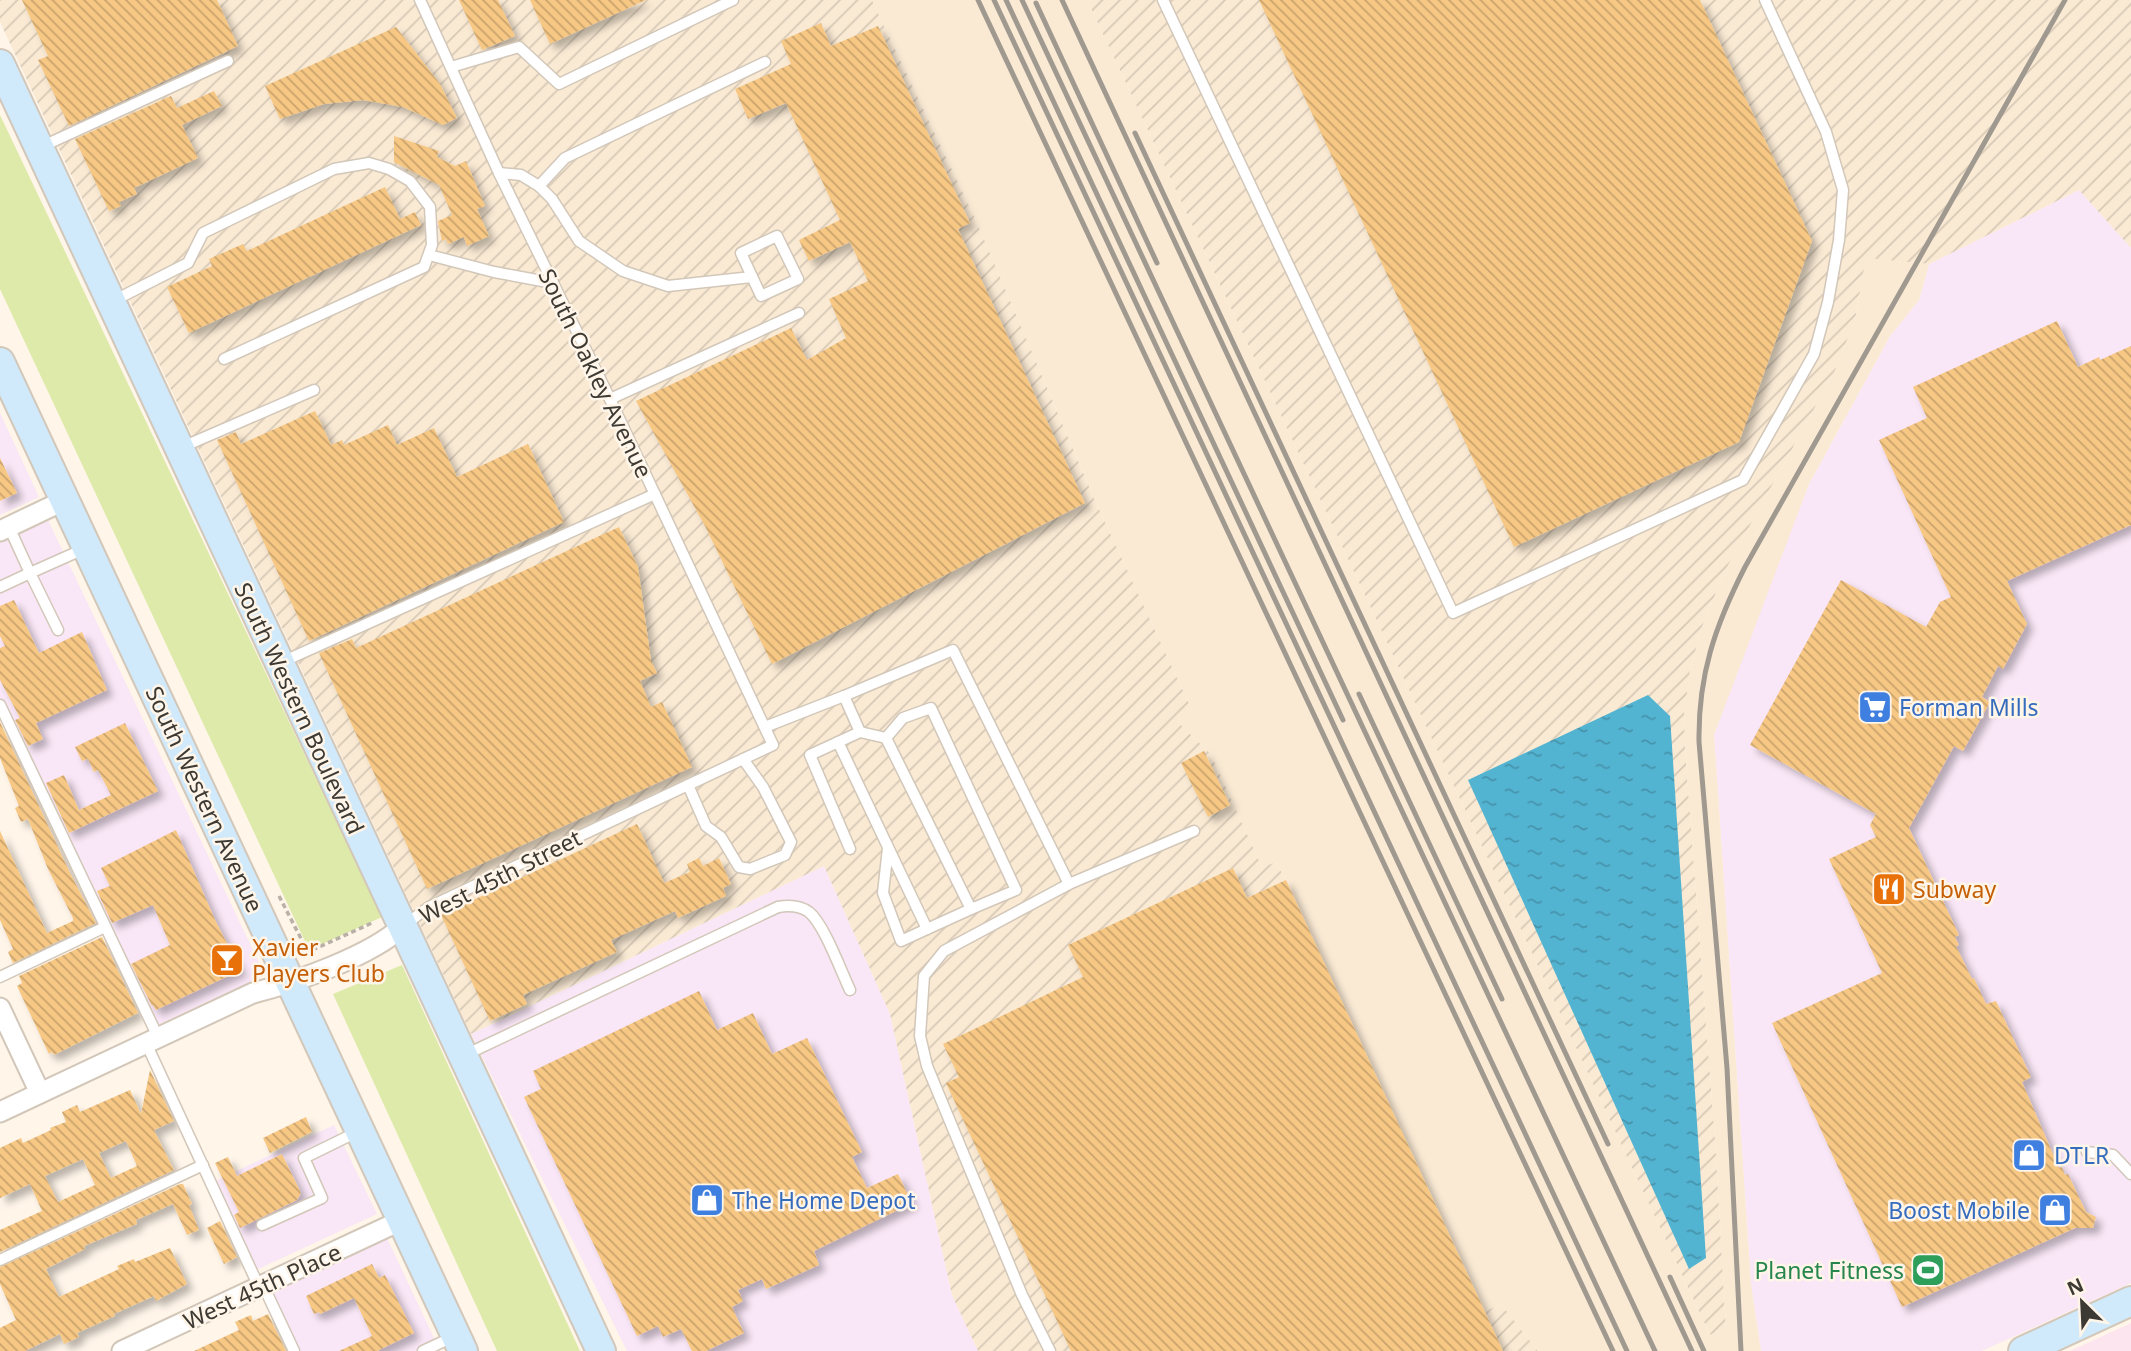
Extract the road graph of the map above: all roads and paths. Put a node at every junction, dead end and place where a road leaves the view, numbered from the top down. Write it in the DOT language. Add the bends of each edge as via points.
graph roads {
  1 [pos="420,0"];
  2 [pos="733,0"];
  3 [pos="1163,0"];
  4 [pos="1765,0"];
  5 [pos="228,61"];
  6 [pos="765,62"];
  7 [pos="0,64"];
  8 [pos="451,67"];
  9 [pos="39,148"];
  10 [pos="499,173"];
  11 [pos="539,186"];
  12 [pos="429,255"];
  13 [pos="752,277"];
  14 [pos="553,283"];
  15 [pos="111,302"];
  16 [pos="799,313"];
  17 [pos="224,359"];
  18 [pos="0,362"];
  19 [pos="314,390"];
  20 [pos="610,399"];
  21 [pos="180,449"];
  22 [pos="655,494"];
  23 [pos="65,500"];
  24 [pos="5,529"];
  25 [pos="87,547"];
  26 [pos="30,573"];
  27 [pos="0,587"];
  28 [pos="58,631"];
  29 [pos="280,663"];
  30 [pos="844,696"];
  31 [pos="0,705"];
  32 [pos="765,727"];
  33 [pos="860,732"];
  34 [pos="886,738"];
  35 [pos="838,742"];
  36 [pos="773,745"];
  37 [pos="743,759"];
  38 [pos="688,785"];
  39 [pos="1194,831"];
  40 [pos="888,848"];
  41 [pos="850,849"];
  42 [pos="1069,884"];
  43 [pos="279,896"];
  44 [pos="971,909"];
  45 [pos="374,922"];
  46 [pos="403,926"];
  47 [pos="106,927"];
  48 [pos="927,929"];
  49 [pos="0,977"];
  50 [pos="291,983"];
  51 [pos="850,990"];
  52 [pos="0,1008"];
  53 [pos="152,1040"];
  54 [pos="463,1056"];
  55 [pos="40,1093"];
  56 [pos="0,1112"];
  57 [pos="360,1131"];
  58 [pos="2087,1152"];
  59 [pos="203,1165"];
  60 [pos="2131,1174"];
  61 [pos="402,1220"];
  62 [pos="262,1225"];
  63 [pos="0,1260"];
  64 [pos="261,1286"];
  65 [pos="2131,1301"];
  66 [pos="460,1343"];
  67 [pos="122,1351"];
  68 [pos="294,1351"];
  69 [pos="424,1351"];
  70 [pos="601,1351"];
  71 [pos="1050,1351"];
  72 [pos="2023,1351"];
  1 -- 8 [label="lane, South Oakley Avenue"];
  2 -- 8 [label="lane" via="559,84 519,47"];
  3 -- 4 [label="lane" via="1453,613 1743,480 1814,354 1839,240 1843,190 1826,132"];
  5 -- 9 [label="lane"];
  6 -- 11 [label="lane" via="565,158"];
  7 -- 9 [label="street, South Western Boulevard"];
  8 -- 10 [label="lane, South Oakley Avenue"];
  9 -- 15 [label="street, South Western Boulevard"];
  10 -- 11 [label="lane" via="521,175"];
  10 -- 14 [label="lane, South Oakley Avenue"];
  11 -- 13 [label="lane" via="579,241 623,271 668,286"];
  12 -- 14 [label="lane"];
  12 -- 15 [label="lane" via="430,207 410,181 369,163 334,169 203,233 188,263"];
  12 -- 17 [label="lane" via="424,267"];
  13 -- 13 [label="lane" via="741,253 777,236 798,279 761,296"];
  14 -- 20 [label="lane, South Oakley Avenue"];
  15 -- 21 [label="street, South Western Boulevard"];
  16 -- 20 [label="lane"];
  18 -- 23 [label="street, South Western Avenue"];
  19 -- 21 [label="lane"];
  20 -- 22 [label="lane, South Oakley Avenue"];
  21 -- 29 [label="street, South Western Boulevard"];
  22 -- 29 [label="lane"];
  22 -- 32 [label="lane, South Oakley Avenue"];
  23 -- 24 [label="street"];
  23 -- 25 [label="street, South Western Avenue"];
  24 -- 26 [label="lane"];
  25 -- 26 [label="lane"];
  25 -- 50 [label="street, South Western Avenue"];
  26 -- 27 [label="lane"];
  26 -- 28 [label="lane"];
  29 -- 46 [label="street, South Western Boulevard"];
  30 -- 32 [label="lane"];
  30 -- 33 [label="lane"];
  30 -- 42 [label="lane" via="953,650"];
  31 -- 47 [label="lane"];
  32 -- 36 [label="lane, South Oakley Avenue"];
  33 -- 34 [label="lane"];
  33 -- 35 [label="lane"];
  34 -- 44 [label="lane"];
  34 -- 44 [label="lane" via="903,718 932,708 1016,890"];
  35 -- 40 [label="lane"];
  35 -- 41 [label="lane" via="810,755"];
  36 -- 37 [label="lane, West 45th Street"];
  37 -- 38 [label="lane, West 45th Street"];
  37 -- 38 [label="lane" via="791,842 785,855 750,869 739,867 721,837 706,826"];
  38 -- 46 [label="lane, West 45th Street" via="429,907"];
  39 -- 42 [label="lane"];
  40 -- 48 [label="lane"];
  40 -- 48 [label="lane" via="883,893 901,941"];
  42 -- 71 [label="lane" via="944,951 925,976 920,1035 937,1091"];
  43 -- 45 [label="path" via="308,952"];
  44 -- 48 [label="lane"];
  46 -- 50 [label="street, West 45th Street" via="390,938"];
  46 -- 54 [label="street, South Western Boulevard"];
  47 -- 49 [label="lane"];
  47 -- 53 [label="lane"];
  50 -- 53 [label="street, West 45th Street" via="253,993"];
  50 -- 57 [label="street, South Western Avenue"];
  51 -- 54 [label="lane" via="814,918 799,907 778,907"];
  52 -- 55 [label="street"];
  53 -- 55 [label="street, West 45th Street"];
  53 -- 59 [label="lane"];
  54 -- 70 [label="street, South Western Boulevard"];
  55 -- 56 [label="street, West 45th Street"];
  57 -- 61 [label="street, South Western Avenue"];
  57 -- 62 [label="lane" via="304,1158 322,1198"];
  58 -- 60 [label="lane" via="2113,1155"];
  59 -- 63 [label="lane"];
  59 -- 64 [label="lane"];
  61 -- 64 [label="street, West 45th Place"];
  61 -- 66 [label="street, South Western Avenue"];
  64 -- 67 [label="street, West 45th Place"];
  64 -- 68 [label="lane"];
  65 -- 72 [label="street"];
  66 -- 69 [label="lane"];
}
